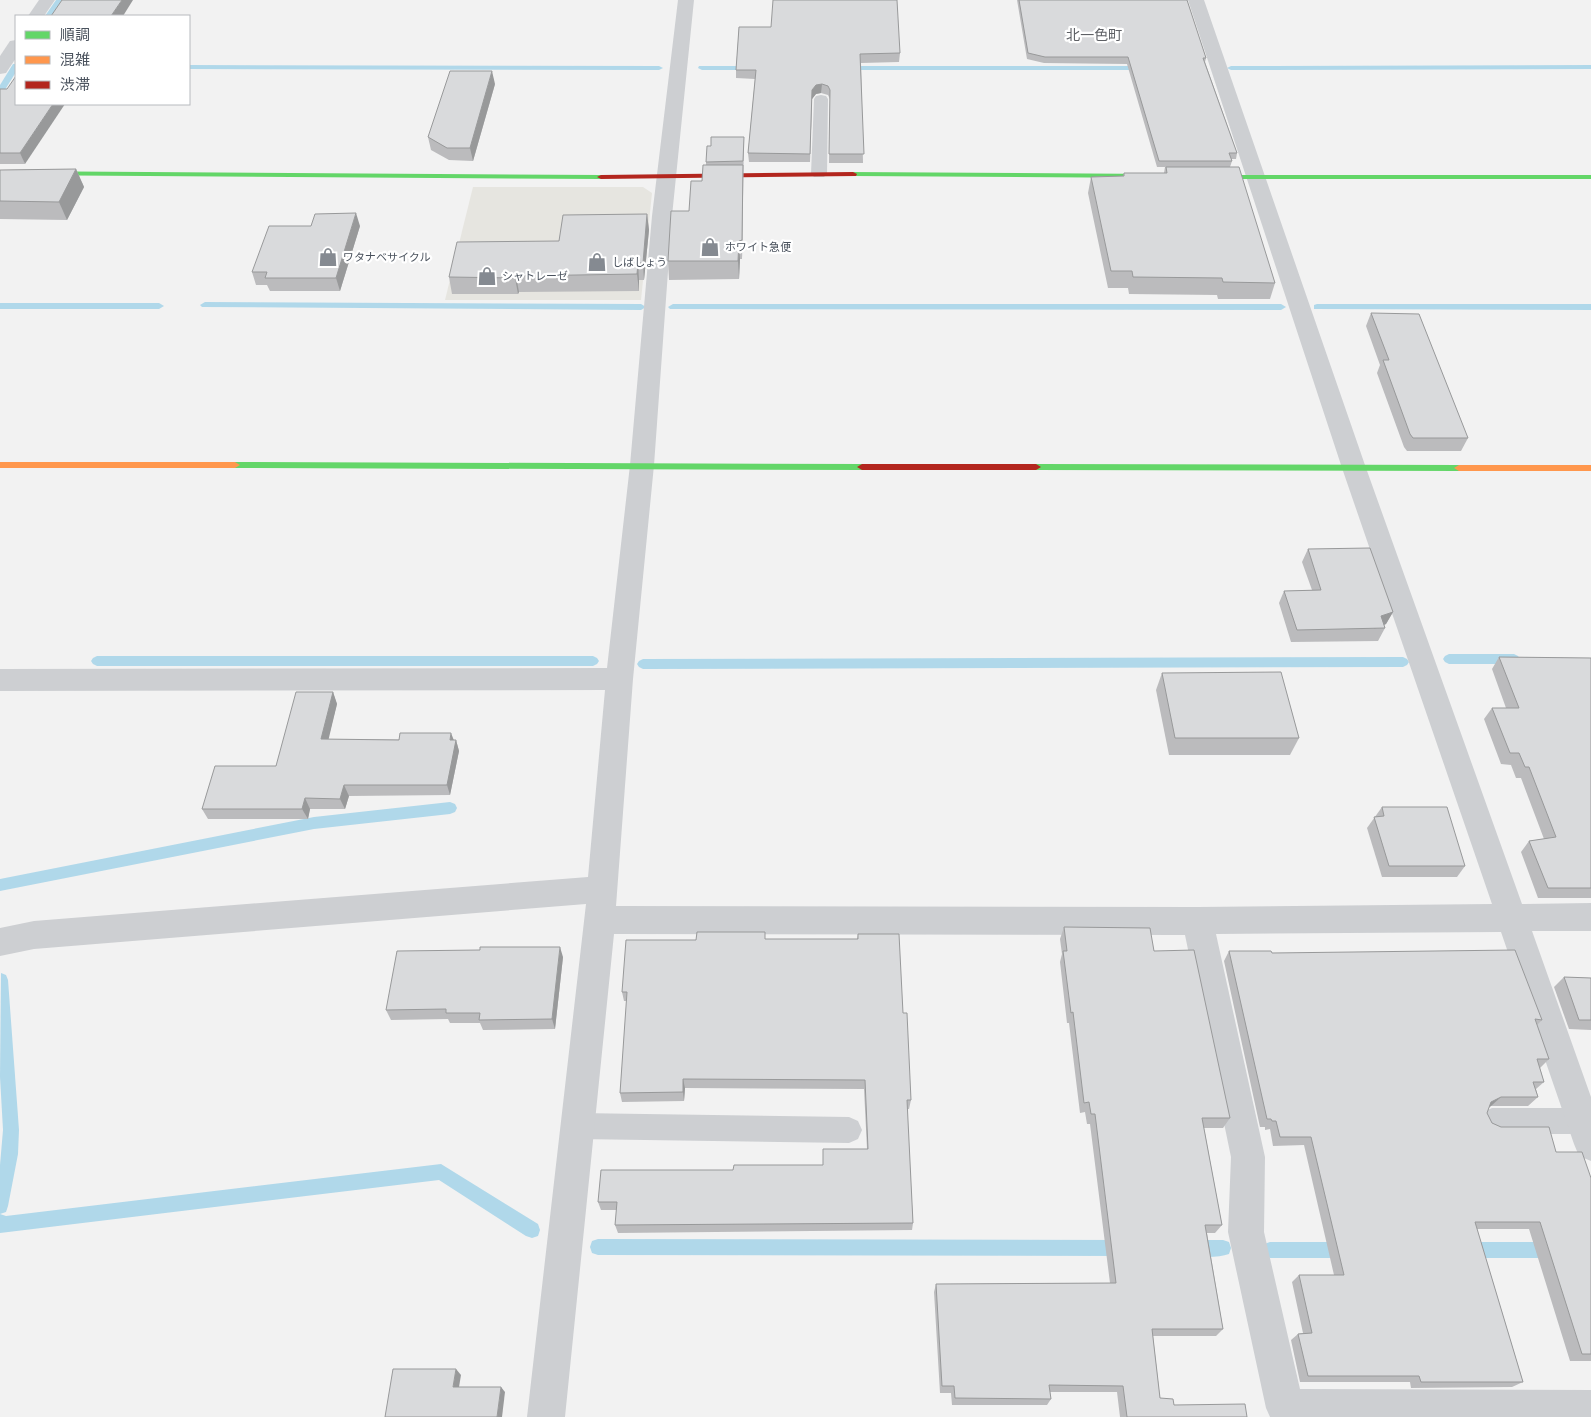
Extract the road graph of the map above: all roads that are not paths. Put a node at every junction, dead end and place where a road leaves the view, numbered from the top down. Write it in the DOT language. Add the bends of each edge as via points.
graph roads {
  1 [pos="47,0"];
  2 [pos="686,0"];
  3 [pos="1196,0"];
  4 [pos="37,15"];
  5 [pos="15,46"];
  6 [pos="0,69"];
  7 [pos="820,99"];
  8 [pos="0,173"];
  9 [pos="819,174"];
  10 [pos="1176,176"];
  11 [pos="667,177"];
  12 [pos="1196,177"];
  13 [pos="1256,177"];
  14 [pos="1591,177"];
  15 [pos="0,465"];
  16 [pos="642,465"];
  17 [pos="1354,468"];
  18 [pos="1591,468"];
  19 [pos="619,679"];
  20 [pos="0,680"];
  21 [pos="602,888"];
  22 [pos="1512,917"];
  23 [pos="1591,917"];
  24 [pos="600,920"];
  25 [pos="1198,921"];
  26 [pos="0,942"];
  27 [pos="1492,1121"];
  28 [pos="577,1126"];
  29 [pos="849,1130"];
  30 [pos="1587,1133"];
  31 [pos="1591,1409"];
  32 [pos="1308,1413"];
  33 [pos="546,1417"];
  1 -- 4 [label="street"];
  2 -- 11 [label="street"];
  3 -- 13 [label="street"];
  5 -- 6 [label="street"];
  7 -- 9 [label="lane"];
  8 -- 11 [label="street"];
  9 -- 10 [label="street"];
  9 -- 11 [label="street"];
  11 -- 16 [label="street"];
  12 -- 13 [label="street"];
  13 -- 14 [label="street"];
  13 -- 17 [label="street"];
  15 -- 16 [label="street"];
  16 -- 17 [label="street"];
  16 -- 19 [label="street"];
  17 -- 18 [label="street"];
  17 -- 22 [label="street"];
  19 -- 20 [label="street"];
  19 -- 21 [label="street"];
  21 -- 24 [label="street"];
  21 -- 26 [label="street" via="34,936"];
  22 -- 23 [label="street"];
  22 -- 25 [label="street"];
  22 -- 30 [label="street"];
  24 -- 25 [label="street"];
  24 -- 28 [label="street"];
  25 -- 32 [label="street" via="1248,1157 1246,1232 1285,1408"];
  27 -- 30 [label="lane"];
  28 -- 29 [label="lane"];
  28 -- 33 [label="street"];
  31 -- 32 [label="street"];
}
